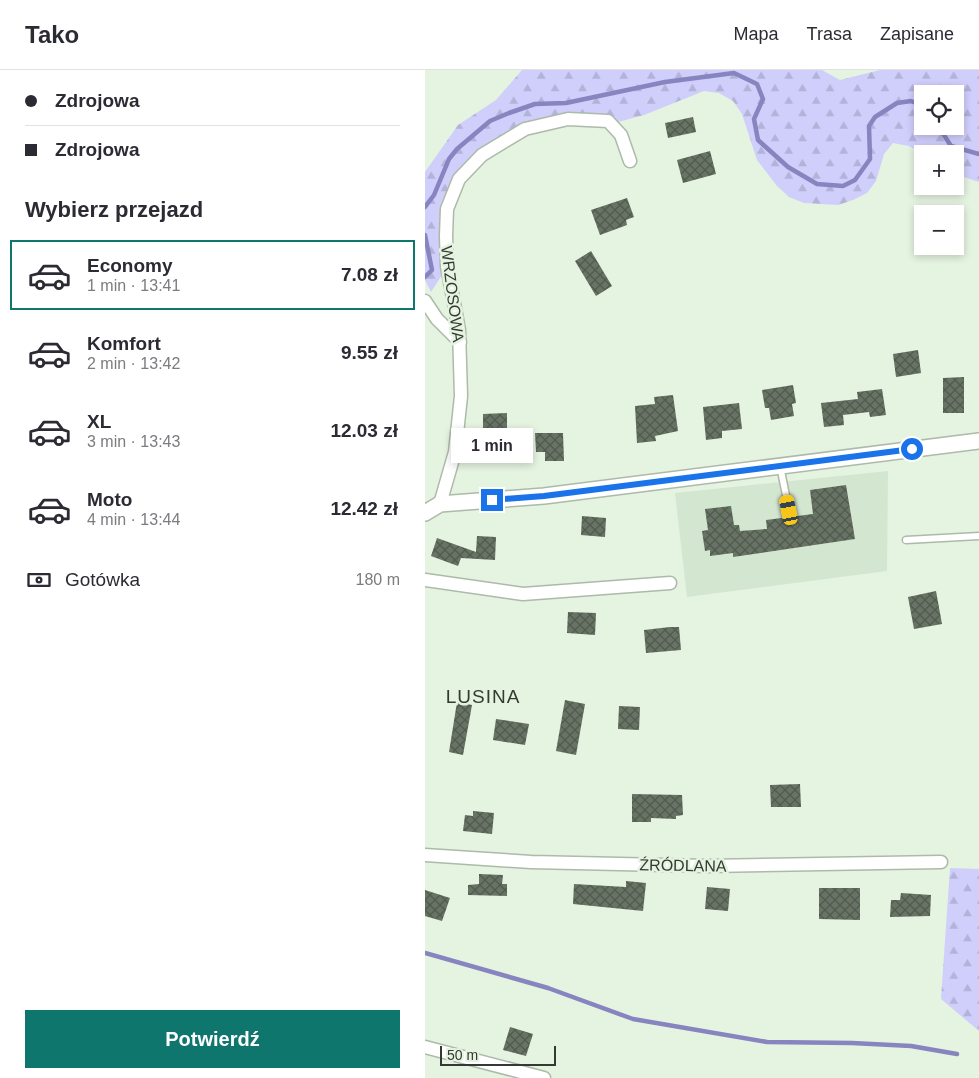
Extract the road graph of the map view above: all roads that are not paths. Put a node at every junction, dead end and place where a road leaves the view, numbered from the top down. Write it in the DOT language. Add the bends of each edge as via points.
graph roads {
  1 [pos="630,162"];
  2 [pos="425,301"];
  3 [pos="460,342"];
  4 [pos="979,440"];
  5 [pos="780,465"];
  6 [pos="440,504"];
  7 [pos="789,510"];
  8 [pos="425,513"];
  9 [pos="979,536"];
  10 [pos="906,540"];
  11 [pos="425,580"];
  12 [pos="671,583"];
  13 [pos="425,855"];
  14 [pos="941,862"];
  15 [pos="425,1047"];
  16 [pos="544,1078"];
  1 -- 3 [label="street, WRZOSOWA" via="621,134 608,121 568,119 525,129 482,156 459,179 447,208 446,236 447,266"];
  2 -- 3 [label="street" via="437,319"];
  3 -- 6 [label="street, WRZOSOWA" via="461,396 455,452"];
  4 -- 5 [label="street"];
  5 -- 6 [label="street" via="544,496"];
  5 -- 7 [label="lane"];
  6 -- 8 [label="street"];
  9 -- 10 [label="lane"];
  11 -- 12 [label="street" via="523,594"];
  13 -- 14 [label="street, ŹRÓDLANA" via="531,862 699,866"];
  15 -- 16 [label="street"];
}
